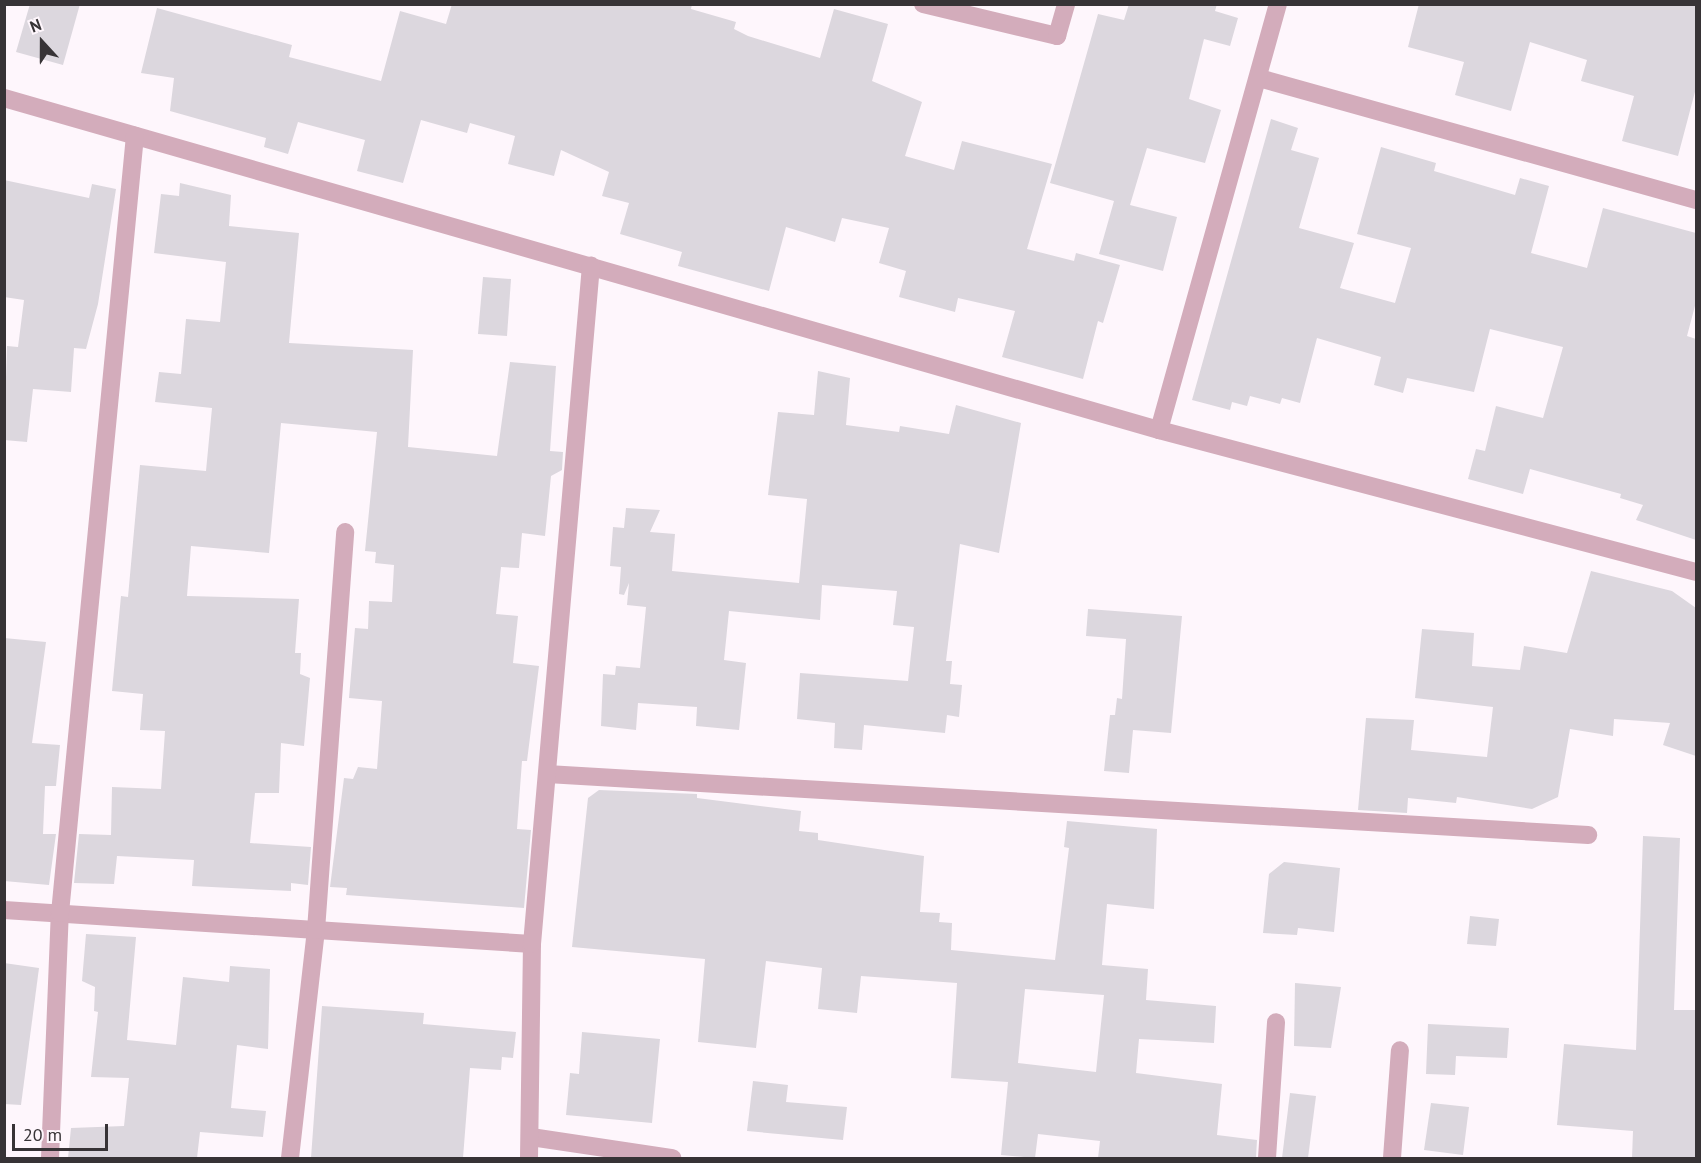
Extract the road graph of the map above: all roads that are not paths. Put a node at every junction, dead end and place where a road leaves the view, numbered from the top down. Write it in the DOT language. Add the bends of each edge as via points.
graph roads {
  1 [pos="923,4"];
  2 [pos="1066,4"];
  3 [pos="1278,4"];
  4 [pos="1259,78"];
  5 [pos="4,98"];
  6 [pos="135,136"];
  7 [pos="1696,200"];
  8 [pos="591,266"];
  9 [pos="1159,430"];
  10 [pos="345,532"];
  11 [pos="1696,572"];
  12 [pos="547,774"];
  13 [pos="1588,835"];
  14 [pos="4,910"];
  15 [pos="60,914"];
  16 [pos="316,930"];
  17 [pos="532,944"];
  18 [pos="1275,1022"];
  19 [pos="1400,1050"];
  20 [pos="531,1137"];
  21 [pos="50,1158"];
  22 [pos="290,1158"];
  23 [pos="529,1158"];
  24 [pos="672,1158"];
  25 [pos="1267,1158"];
  26 [pos="1392,1158"];
  1 -- 2 [label="street" via="1057,36"];
  3 -- 4 [label="street"];
  4 -- 7 [label="street"];
  4 -- 9 [label="street"];
  5 -- 6 [label="street"];
  6 -- 8 [label="street"];
  6 -- 15 [label="street"];
  8 -- 9 [label="street"];
  8 -- 12 [label="street"];
  9 -- 11 [label="street"];
  10 -- 16 [label="street"];
  12 -- 13 [label="street"];
  12 -- 17 [label="street"];
  14 -- 15 [label="street"];
  15 -- 16 [label="street"];
  15 -- 21 [label="street"];
  16 -- 17 [label="street"];
  16 -- 22 [label="street"];
  17 -- 20 [label="street"];
  18 -- 25 [label="street"];
  19 -- 26 [label="street"];
  20 -- 23 [label="street"];
  20 -- 24 [label="street"];
}
